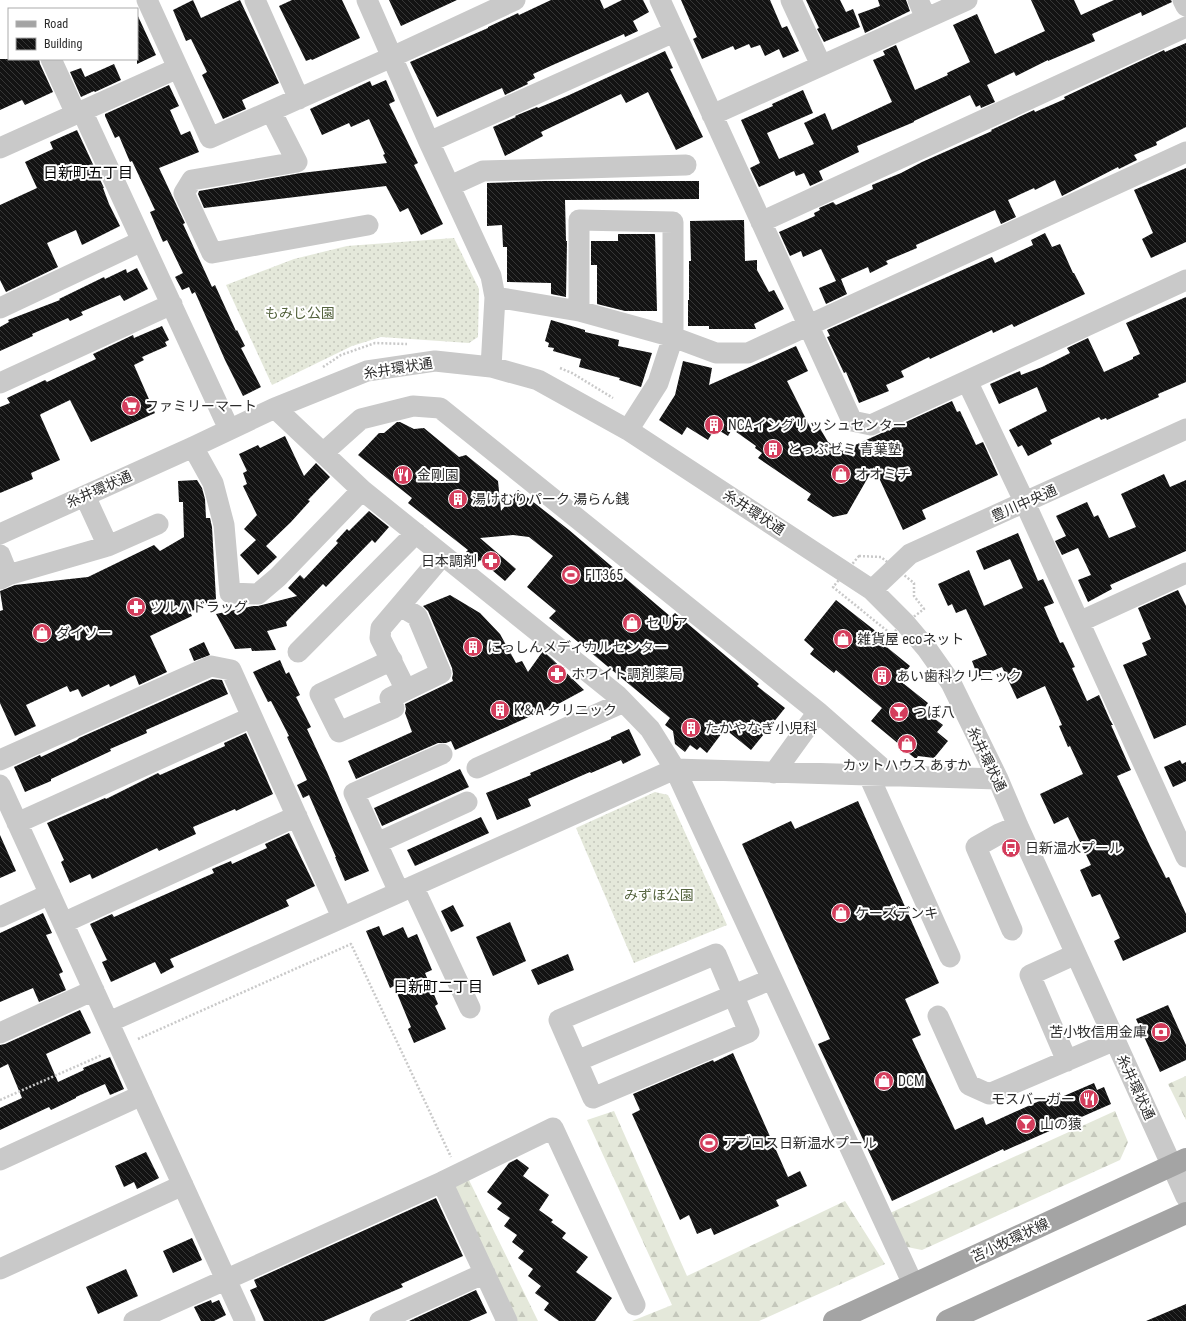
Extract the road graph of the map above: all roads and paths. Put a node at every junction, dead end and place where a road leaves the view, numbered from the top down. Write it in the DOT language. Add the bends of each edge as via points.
graph roads {
  1 [pos="147,0"];
  2 [pos="256,0"];
  3 [pos="366,0"];
  4 [pos="515,0"];
  5 [pos="660,0"];
  6 [pos="791,0"];
  7 [pos="967,0"];
  8 [pos="1183,0"];
  9 [pos="1186,6"];
  10 [pos="922,9"];
  11 [pos="1186,27"];
  12 [pos="674,32"];
  13 [pos="392,57"];
  14 [pos="52,60"];
  15 [pos="821,65"];
  16 [pos="178,68"];
  17 [pos="299,99"];
  18 [pos="271,111"];
  19 [pos="79,113"];
  20 [pos="712,115"];
  21 [pos="429,142"];
  22 [pos="0,148"];
  23 [pos="1186,152"];
  24 [pos="686,165"];
  25 [pos="450,186"];
  26 [pos="761,222"];
  27 [pos="368,224"];
  28 [pos="142,241"];
  29 [pos="1186,280"];
  30 [pos="495,297"];
  31 [pos="172,304"];
  32 [pos="0,308"];
  33 [pos="579,311"];
  34 [pos="809,325"];
  35 [pos="673,337"];
  36 [pos="491,367"];
  37 [pos="967,381"];
  38 [pos="0,383"];
  39 [pos="275,408"];
  40 [pos="230,429"];
  41 [pos="1186,429"];
  42 [pos="628,430"];
  43 [pos="193,447"];
  44 [pos="323,453"];
  45 [pos="362,490"];
  46 [pos="85,496"];
  47 [pos="1025,503"];
  48 [pos="158,524"];
  49 [pos="416,533"];
  50 [pos="0,534"];
  51 [pos="108,546"];
  52 [pos="0,555"];
  53 [pos="443,555"];
  54 [pos="4,577"];
  55 [pos="1185,577"];
  56 [pos="827,583"];
  57 [pos="833,587"];
  58 [pos="872,590"];
  59 [pos="400,606"];
  60 [pos="1079,622"];
  61 [pos="298,652"];
  62 [pos="392,660"];
  63 [pos="406,690"];
  64 [pos="624,702"];
  65 [pos="818,712"];
  66 [pos="252,717"];
  67 [pos="442,754"];
  68 [pos="0,760"];
  69 [pos="477,768"];
  70 [pos="675,769"];
  71 [pos="774,773"];
  72 [pos="869,776"];
  73 [pos="892,776"];
  74 [pos="998,779"];
  75 [pos="0,785"];
  76 [pos="467,802"];
  77 [pos="296,816"];
  78 [pos="17,823"];
  79 [pos="1018,826"];
  80 [pos="377,843"];
  81 [pos="1186,857"];
  82 [pos="406,889"];
  83 [pos="50,894"];
  84 [pos="0,917"];
  85 [pos="342,917"];
  86 [pos="63,923"];
  87 [pos="1012,930"];
  88 [pos="1076,954"];
  89 [pos="950,958"];
  90 [pos="772,979"];
  91 [pos="94,990"];
  92 [pos="733,995"];
  93 [pos="470,1008"];
  94 [pos="938,1016"];
  95 [pos="108,1022"];
  96 [pos="0,1033"];
  97 [pos="1115,1040"];
  98 [pos="120,1047"];
  99 [pos="577,1061"];
  100 [pos="1067,1061"];
  101 [pos="142,1096"];
  102 [pos="0,1100"];
  103 [pos="0,1160"];
  104 [pos="1179,1163"];
  105 [pos="450,1178"];
  106 [pos="183,1185"];
  107 [pos="1186,1197"];
  108 [pos="1186,1213"];
  109 [pos="0,1269"];
  110 [pos="485,1273"];
  111 [pos="226,1279"];
  112 [pos="913,1284"];
  113 [pos="635,1305"];
  114 [pos="134,1321"];
  115 [pos="245,1321"];
  116 [pos="380,1321"];
  117 [pos="507,1321"];
  118 [pos="834,1321"];
  119 [pos="947,1321"];
  1 -- 16 [label="street"];
  2 -- 17 [label="street"];
  3 -- 13 [label="street"];
  4 -- 13 [label="street"];
  5 -- 12 [label="street"];
  6 -- 15 [label="street"];
  7 -- 10 [label="street"];
  8 -- 9 [label="street"];
  10 -- 15 [label="street"];
  11 -- 26 [label="street"];
  12 -- 20 [label="street"];
  12 -- 21 [label="street"];
  13 -- 17 [label="street"];
  13 -- 21 [label="street"];
  14 -- 19 [label="street"];
  15 -- 20 [label="street"];
  16 -- 18 [label="street" via="210,138"];
  16 -- 19 [label="street"];
  17 -- 18 [label="street"];
  18 -- 27 [label="street" via="297,162 192,180 184,193 212,253"];
  19 -- 22 [label="street"];
  19 -- 28 [label="street"];
  20 -- 26 [label="street"];
  21 -- 25 [label="street"];
  23 -- 34 [label="street"];
  24 -- 25 [label="street" via="484,171"];
  25 -- 30 [label="street" via="491,276"];
  26 -- 34 [label="street"];
  28 -- 31 [label="street"];
  28 -- 32 [label="street"];
  29 -- 37 [label="street"];
  30 -- 33 [label="street"];
  30 -- 36 [label="street"];
  31 -- 38 [label="street"];
  31 -- 40 [label="street"];
  33 -- 35 [label="street"];
  33 -- 35 [label="street" via="579,220 673,222"];
  34 -- 35 [label="street" via="748,353 716,353"];
  34 -- 37 [label="street" via="852,421 871,425"];
  35 -- 42 [label="street" via="658,383"];
  36 -- 39 [label="street, 糸井環状通" via="435,361 367,371"];
  36 -- 42 [label="street, 糸井環状通" via="538,380"];
  37 -- 47 [label="street"];
  39 -- 40 [label="street, 糸井環状通"];
  39 -- 44 [label="street"];
  40 -- 43 [label="street, 糸井環状通"];
  41 -- 47 [label="street, 豊川中央通"];
  42 -- 58 [label="street, 糸井環状通"];
  43 -- 45 [label="street" via="213,483 224,525 230,593 258,594 278,577"];
  43 -- 46 [label="street, 糸井環状通"];
  44 -- 45 [label="street"];
  44 -- 65 [label="street" via="360,419 413,406 440,408"];
  45 -- 49 [label="street"];
  46 -- 50 [label="street, 糸井環状通"];
  46 -- 51 [label="street"];
  47 -- 58 [label="street, 豊川中央通" via="910,554"];
  47 -- 60 [label="street"];
  48 -- 51 [label="street"];
  49 -- 53 [label="street"];
  49 -- 61 [label="street"];
  51 -- 54 [label="street"];
  52 -- 54 [label="street"];
  53 -- 59 [label="street"];
  53 -- 64 [label="street"];
  55 -- 60 [label="street"];
  56 -- 57 [label="path"];
  58 -- 74 [label="street, 糸井環状通" via="905,623 951,683"];
  59 -- 62 [label="street" via="381,628 380,638"];
  59 -- 63 [label="street" via="417,616 441,674"];
  60 -- 81 [label="street"];
  62 -- 63 [label="street"];
  62 -- 63 [label="street" via="320,694 339,732 394,708 390,698"];
  64 -- 69 [label="street"];
  64 -- 70 [label="street" via="650,729"];
  65 -- 71 [label="street"];
  65 -- 73 [label="street"];
  66 -- 68 [label="street" via="231,670 211,666"];
  66 -- 77 [label="street"];
  66 -- 78 [label="street"];
  67 -- 80 [label="street" via="354,793"];
  70 -- 71 [label="street"];
  70 -- 82 [label="street"];
  70 -- 90 [label="street"];
  71 -- 72 [label="street"];
  72 -- 73 [label="street"];
  72 -- 89 [label="street"];
  73 -- 74 [label="street"];
  74 -- 79 [label="street, 糸井環状通"];
  75 -- 78 [label="street"];
  76 -- 80 [label="street"];
  77 -- 85 [label="street"];
  77 -- 86 [label="street"];
  78 -- 83 [label="street"];
  79 -- 87 [label="street" via="976,847"];
  79 -- 88 [label="street, 糸井環状通"];
  80 -- 82 [label="street"];
  82 -- 85 [label="street"];
  82 -- 93 [label="street"];
  83 -- 84 [label="street"];
  83 -- 86 [label="street"];
  85 -- 95 [label="street"];
  86 -- 91 [label="street"];
  88 -- 97 [label="street, 糸井環状通"];
  88 -- 100 [label="street" via="1030,975"];
  90 -- 92 [label="street"];
  90 -- 112 [label="street"];
  91 -- 95 [label="street"];
  91 -- 96 [label="street"];
  92 -- 99 [label="street"];
  92 -- 99 [label="street" via="749,1032 593,1098"];
  92 -- 99 [label="street" via="716,954 560,1020"];
  94 -- 100 [label="street" via="969,1085 989,1094"];
  95 -- 98 [label="street"];
  97 -- 100 [label="street"];
  97 -- 104 [label="street, 糸井環状通"];
  98 -- 101 [label="street"];
  98 -- 102 [label="path"];
  98 -- 105 [label="path" via="351,944"];
  101 -- 103 [label="street"];
  101 -- 106 [label="street"];
  104 -- 107 [label="street, 糸井環状通"];
  104 -- 112 [label="main road, 苫小牧環状線"];
  105 -- 110 [label="street"];
  105 -- 111 [label="street"];
  105 -- 113 [label="street" via="553,1128"];
  106 -- 109 [label="street"];
  106 -- 111 [label="street"];
  108 -- 119 [label="main road"];
  110 -- 116 [label="street"];
  110 -- 117 [label="street"];
  111 -- 114 [label="street"];
  111 -- 115 [label="street"];
  112 -- 118 [label="main road, 苫小牧環状線"];
}
